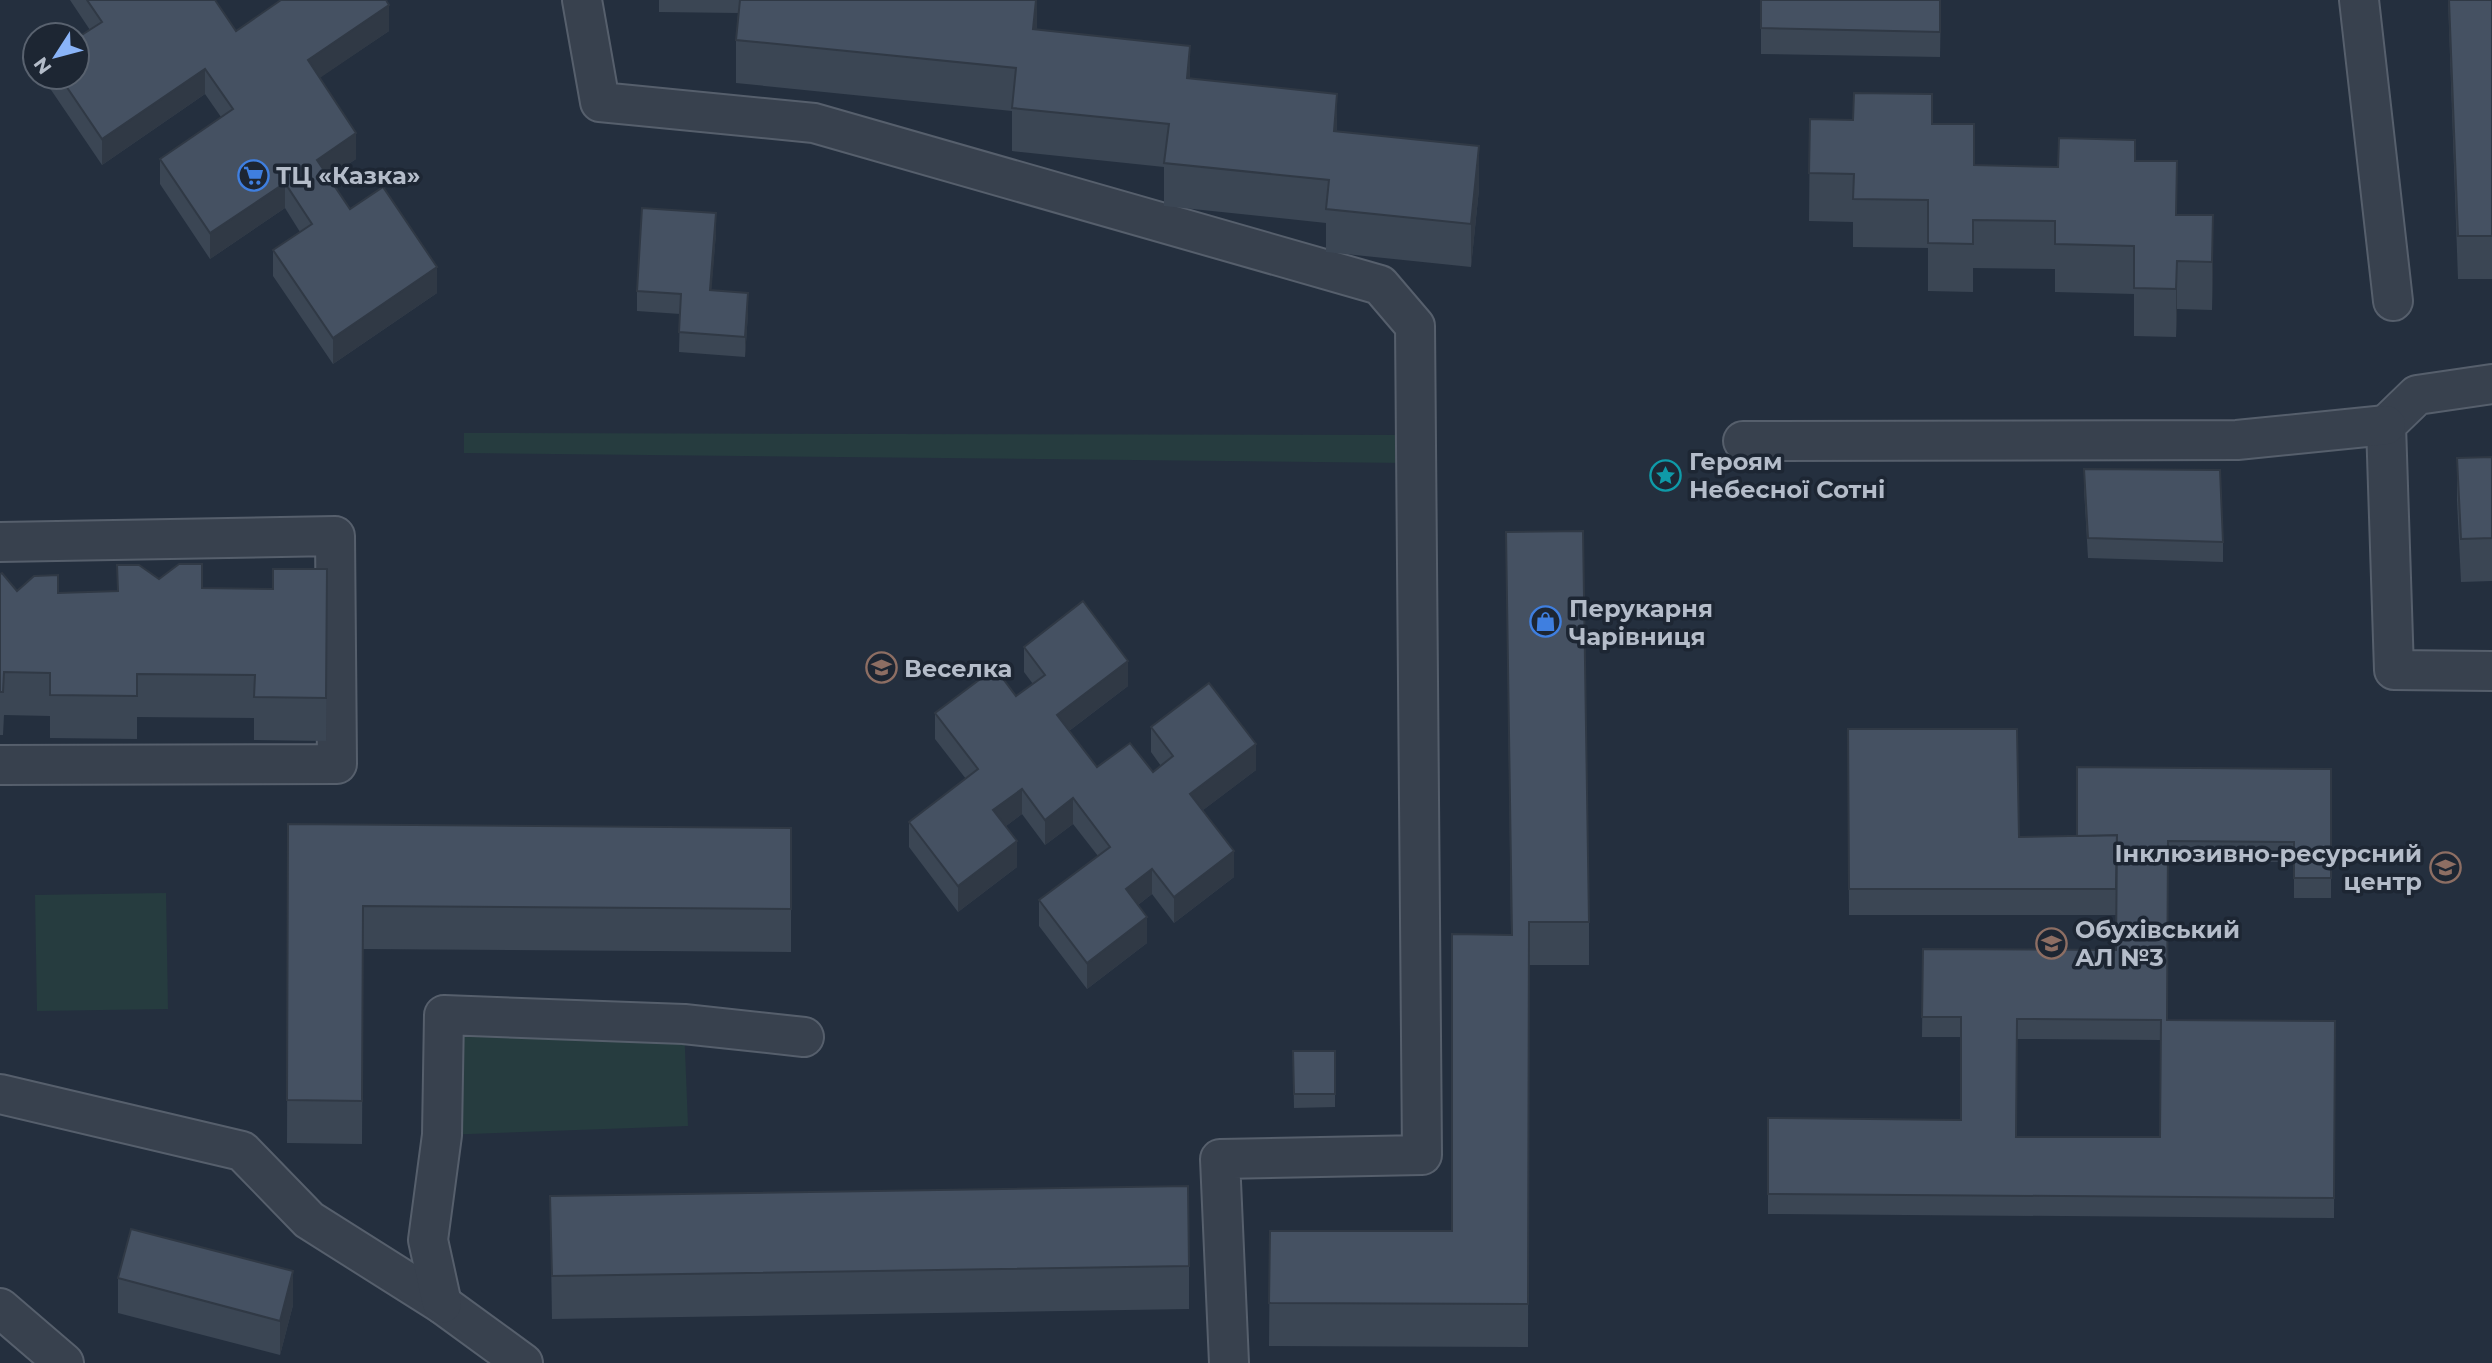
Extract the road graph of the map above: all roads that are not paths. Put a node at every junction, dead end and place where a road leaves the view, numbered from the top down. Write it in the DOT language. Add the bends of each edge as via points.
graph roads {
  1 [pos="583,0"];
  2 [pos="2359,0"];
  3 [pos="2393,301"];
  4 [pos="2492,384"];
  5 [pos="2386,425"];
  6 [pos="1743,441"];
  7 [pos="0,542"];
  8 [pos="2492,671"];
  9 [pos="0,765"];
  10 [pos="804,1037"];
  11 [pos="0,1094"];
  12 [pos="442,1304"];
  13 [pos="0,1308"];
  14 [pos="64,1363"];
  15 [pos="523,1363"];
  16 [pos="1229,1363"];
  1 -- 16 [label="street" via="600,102 814,123 1380,285 1415,326 1422,1155 1220,1159"];
  2 -- 3 [label="street"];
  4 -- 5 [label="street" via="2417,395"];
  5 -- 6 [label="street" via="2237,440"];
  5 -- 8 [label="street" via="2394,670"];
  7 -- 9 [label="street" via="335,536 337,764"];
  10 -- 12 [label="street" via="684,1024 444,1015 442,1135 428,1240"];
  11 -- 12 [label="street" via="242,1151 309,1220"];
  12 -- 15 [label="street"];
  13 -- 14 [label="street"];
}
